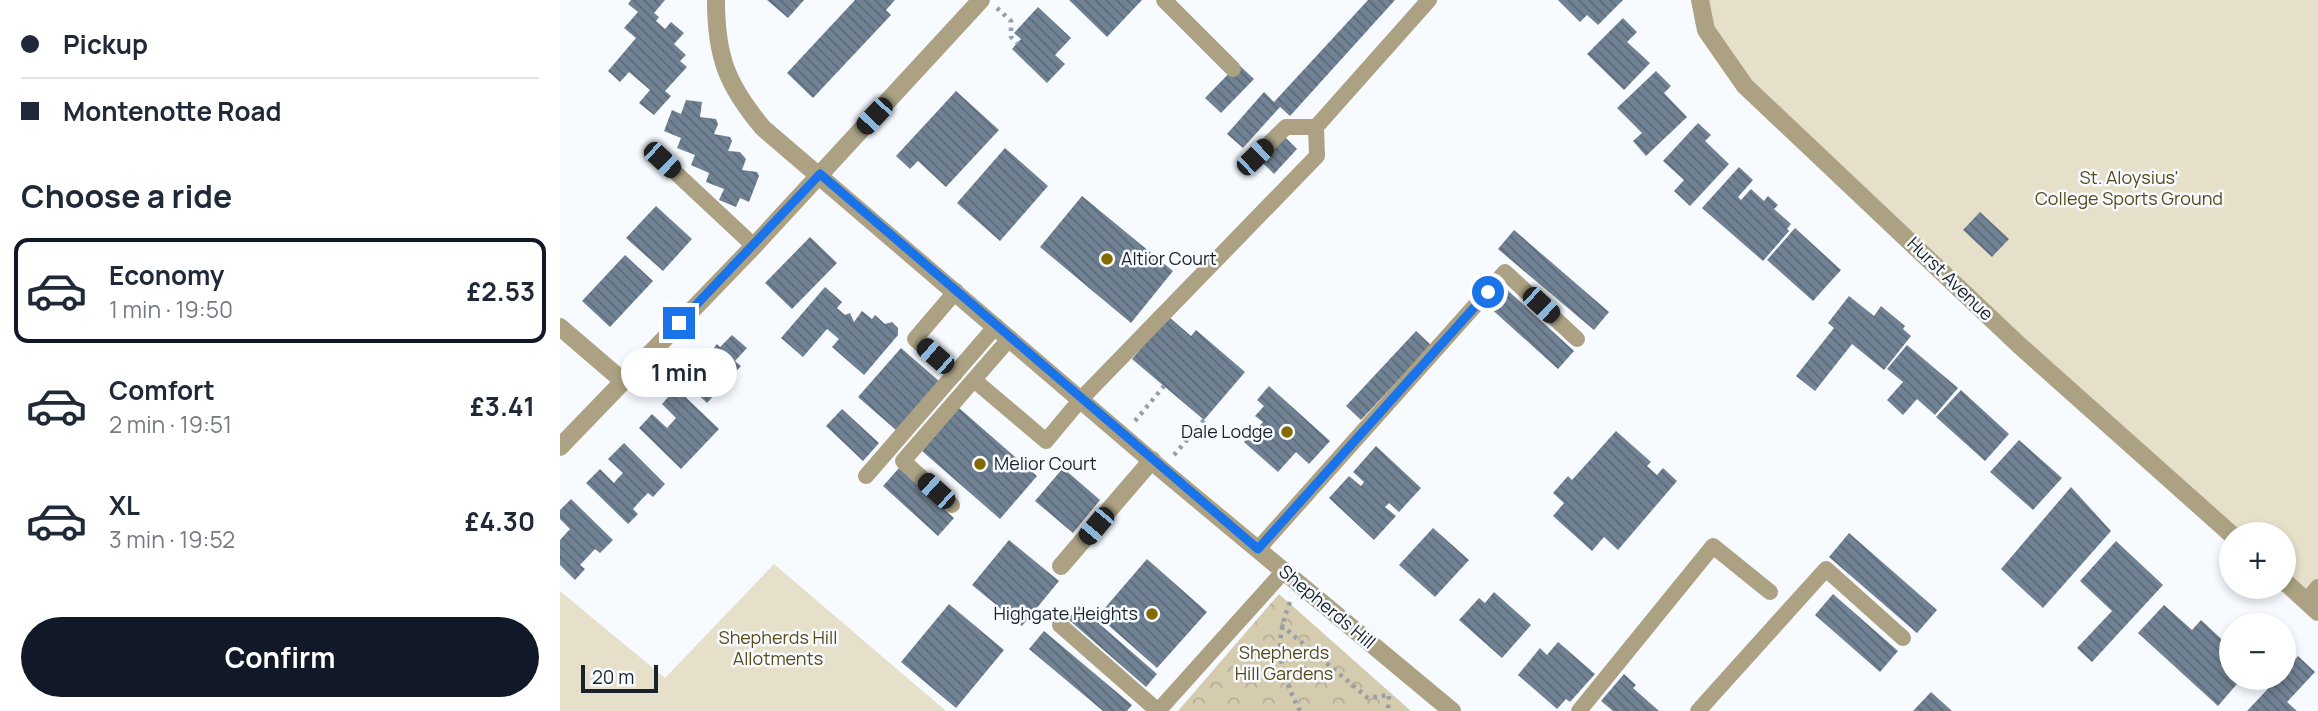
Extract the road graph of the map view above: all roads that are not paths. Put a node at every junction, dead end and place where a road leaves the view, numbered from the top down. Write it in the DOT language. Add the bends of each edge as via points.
graph roads {
  1 [pos="716,0"];
  2 [pos="981,0"];
  3 [pos="1164,0"];
  4 [pos="1429,0"];
  5 [pos="1700,0"];
  6 [pos="1233,69"];
  7 [pos="1316,128"];
  8 [pos="1255,157"];
  9 [pos="662,160"];
  10 [pos="820,174"];
  11 [pos="754,246"];
  12 [pos="956,291"];
  13 [pos="996,326"];
  14 [pos="560,327"];
  15 [pos="1010,338"];
  16 [pos="1577,339"];
  17 [pos="955,374"];
  18 [pos="974,380"];
  19 [pos="623,382"];
  20 [pos="1081,400"];
  21 [pos="560,447"];
  22 [pos="1157,465"];
  23 [pos="866,477"];
  24 [pos="952,505"];
  25 [pos="2219,523"];
  26 [pos="1258,549"];
  27 [pos="1061,566"];
  28 [pos="1284,571"];
  29 [pos="2296,589"];
  30 [pos="1770,592"];
  31 [pos="2314,600"];
  32 [pos="1060,625"];
  33 [pos="1903,638"];
  34 [pos="1158,711"];
  35 [pos="1452,711"];
  36 [pos="1579,711"];
  37 [pos="1698,711"];
  1 -- 10 [label="street, Shepherds Hill" via="722,62 735,95 763,128"];
  2 -- 10 [label="street"];
  3 -- 6 [label="lane"];
  4 -- 7 [label="lane"];
  5 -- 25 [label="street, Hurst Avenue" via="1706,30 1745,86 2019,345"];
  7 -- 8 [label="lane" via="1286,127"];
  7 -- 20 [label="lane" via="1317,156"];
  9 -- 11 [label="lane"];
  10 -- 11 [label="street"];
  10 -- 12 [label="street, Shepherds Hill"];
  11 -- 19 [label="street"];
  12 -- 13 [label="street, Shepherds Hill"];
  12 -- 17 [label="lane" via="915,339"];
  13 -- 15 [label="street, Shepherds Hill"];
  13 -- 17 [label="lane"];
  14 -- 19 [label="street"];
  15 -- 18 [label="lane"];
  15 -- 20 [label="street, Shepherds Hill"];
  16 -- 26 [label="lane" via="1506,272"];
  17 -- 23 [label="lane"];
  18 -- 20 [label="lane" via="1046,441"];
  18 -- 24 [label="lane" via="903,461"];
  19 -- 21 [label="street"];
  20 -- 22 [label="street, Shepherds Hill"];
  22 -- 26 [label="street, Shepherds Hill"];
  22 -- 27 [label="street"];
  26 -- 28 [label="street, Shepherds Hill"];
  28 -- 34 [label="lane"];
  28 -- 35 [label="street, Shepherds Hill"];
  29 -- 31 [label="street"];
  30 -- 36 [label="lane" via="1713,546"];
  32 -- 34 [label="lane"];
  33 -- 37 [label="lane" via="1826,569"];
}
